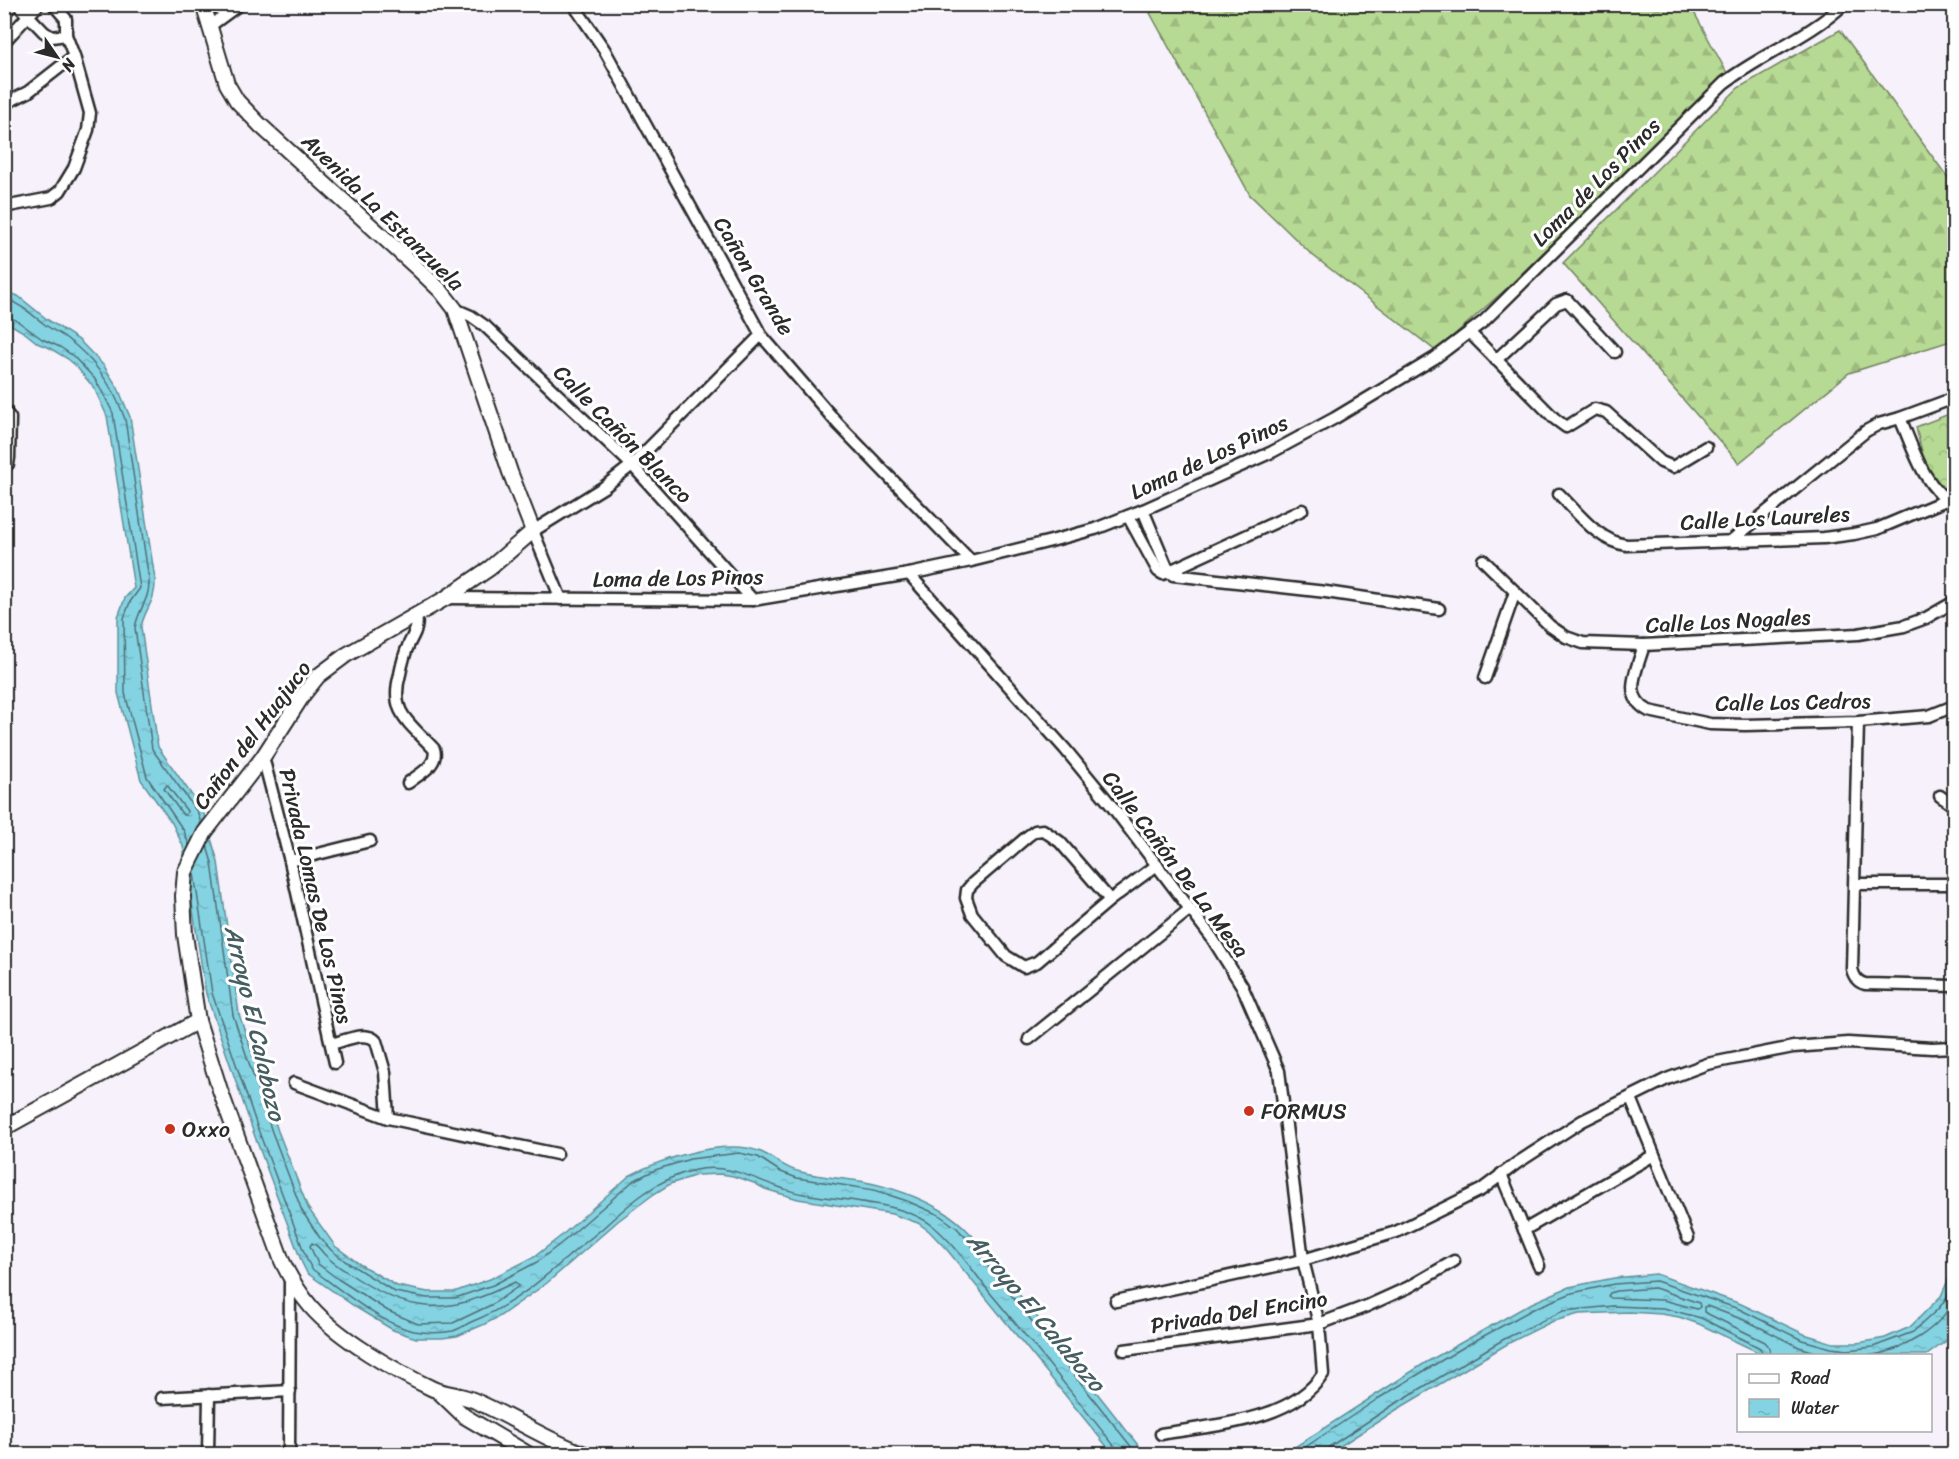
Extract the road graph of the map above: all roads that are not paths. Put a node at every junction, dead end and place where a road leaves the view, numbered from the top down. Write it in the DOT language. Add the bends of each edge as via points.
graph roads {
  1 [pos="15,4"];
  2 [pos="39,4"];
  3 [pos="53,4"];
  4 [pos="203,4"];
  5 [pos="240,4"];
  6 [pos="573,4"];
  7 [pos="1844,4"];
  8 [pos="4,13"];
  9 [pos="28,16"];
  10 [pos="210,26"];
  11 [pos="66,35"];
  12 [pos="4,42"];
  13 [pos="74,56"];
  14 [pos="4,104"];
  15 [pos="4,207"];
  16 [pos="455,309"];
  17 [pos="1469,332"];
  18 [pos="761,334"];
  19 [pos="1615,352"];
  20 [pos="1496,360"];
  21 [pos="1954,398"];
  22 [pos="4,410"];
  23 [pos="1900,418"];
  24 [pos="1706,447"];
  25 [pos="6,465"];
  26 [pos="632,465"];
  27 [pos="1559,494"];
  28 [pos="1950,502"];
  29 [pos="1143,510"];
  30 [pos="1302,510"];
  31 [pos="1128,516"];
  32 [pos="533,531"];
  33 [pos="1732,540"];
  34 [pos="1483,560"];
  35 [pos="971,561"];
  36 [pos="909,573"];
  37 [pos="1169,573"];
  38 [pos="1515,592"];
  39 [pos="446,598"];
  40 [pos="561,599"];
  41 [pos="753,600"];
  42 [pos="1954,602"];
  43 [pos="1439,609"];
  44 [pos="416,616"];
  45 [pos="1644,645"];
  46 [pos="1485,678"];
  47 [pos="1954,706"];
  48 [pos="1858,722"];
  49 [pos="262,757"];
  50 [pos="408,783"];
  51 [pos="1940,796"];
  52 [pos="1954,806"];
  53 [pos="370,841"];
  54 [pos="290,861"];
  55 [pos="1157,865"];
  56 [pos="1855,884"];
  57 [pos="1954,884"];
  58 [pos="1110,900"];
  59 [pos="1190,909"];
  60 [pos="1954,986"];
  61 [pos="198,1021"];
  62 [pos="1029,1039"];
  63 [pos="331,1044"];
  64 [pos="1954,1047"];
  65 [pos="334,1063"];
  66 [pos="294,1083"];
  67 [pos="1631,1098"];
  68 [pos="388,1118"];
  69 [pos="4,1128"];
  70 [pos="557,1154"];
  71 [pos="1654,1155"];
  72 [pos="1501,1174"];
  73 [pos="1524,1230"];
  74 [pos="1688,1238"];
  75 [pos="1303,1260"];
  76 [pos="1455,1261"];
  77 [pos="1539,1266"];
  78 [pos="290,1277"];
  79 [pos="1116,1301"];
  80 [pos="1319,1324"];
  81 [pos="1124,1350"];
  82 [pos="436,1390"];
  83 [pos="290,1391"];
  84 [pos="209,1395"];
  85 [pos="162,1398"];
  86 [pos="1161,1434"];
  87 [pos="208,1455"];
  88 [pos="289,1455"];
  89 [pos="528,1455"];
  90 [pos="585,1455"];
  1 -- 8 [label="street"];
  1 -- 9 [label="street"];
  2 -- 9 [label="street"];
  3 -- 11 [label="street" via="66,20"];
  4 -- 10 [label="street, Avenida La Estanzuela"];
  5 -- 10 [label="street"];
  6 -- 18 [label="street, Cañon Grande" via="604,49"];
  7 -- 17 [label="street, Loma de Los Pinos" via="1724,83"];
  9 -- 11 [label="street" via="44,32"];
  9 -- 12 [label="street"];
  10 -- 16 [label="street, Avenida La Estanzuela" via="227,84 237,101"];
  11 -- 13 [label="street"];
  13 -- 14 [label="street" via="28,92"];
  13 -- 15 [label="street" via="90,113 74,168 66,185 51,198"];
  16 -- 26 [label="street, Calle Cañón Blanco" via="485,326"];
  16 -- 32 [label="street, Avenida La Estanzuela"];
  17 -- 20 [label="street"];
  17 -- 29 [label="street, Loma de Los Pinos" via="1435,358 1272,452"];
  18 -- 26 [label="street"];
  18 -- 35 [label="street, Cañon Grande" via="838,424"];
  19 -- 20 [label="street" via="1567,300 1556,304"];
  20 -- 24 [label="street" via="1566,427 1595,409 1605,412 1661,462 1673,466"];
  21 -- 23 [label="street"];
  22 -- 25 [label="street" via="10,418"];
  23 -- 28 [label="street" via="1925,476"];
  23 -- 33 [label="street" via="1866,430"];
  26 -- 32 [label="street"];
  26 -- 41 [label="street, Calle Cañón Blanco"];
  27 -- 33 [label="street, Calle Los Laureles" via="1600,535 1617,544"];
  28 -- 33 [label="street, Calle Los Laureles" via="1854,534"];
  29 -- 31 [label="street, Loma de Los Pinos"];
  29 -- 37 [label="street"];
  30 -- 37 [label="street"];
  31 -- 35 [label="street, Loma de Los Pinos" via="1095,529"];
  31 -- 37 [label="street" via="1158,571"];
  32 -- 39 [label="street, Cañon del Huajuco" via="490,568"];
  32 -- 40 [label="street, Avenida La Estanzuela"];
  34 -- 38 [label="street, Calle Los Nogales"];
  35 -- 36 [label="street, Loma de Los Pinos"];
  36 -- 41 [label="street, Loma de Los Pinos"];
  36 -- 55 [label="street, Calle Cañón De La Mesa" via="1065,749"];
  37 -- 43 [label="street"];
  38 -- 45 [label="street, Calle Los Nogales" via="1566,637 1583,643"];
  38 -- 46 [label="street"];
  39 -- 40 [label="street, Loma de Los Pinos"];
  39 -- 44 [label="street, Cañon del Huajuco"];
  40 -- 41 [label="street, Loma de Los Pinos"];
  42 -- 45 [label="street, Calle Los Nogales" via="1926,618 1883,631"];
  44 -- 49 [label="street, Cañon del Huajuco" via="346,655 318,676"];
  44 -- 50 [label="street" via="418,624 406,650 396,703 436,756"];
  45 -- 48 [label="street, Calle Los Cedros" via="1632,690 1634,699 1649,711 1710,724"];
  47 -- 48 [label="street, Calle Los Cedros" via="1929,716"];
  48 -- 56 [label="street"];
  49 -- 54 [label="street, Privada Lomas De Los Pinos"];
  49 -- 61 [label="street, Cañon del Huajuco" via="205,832 185,872 184,913"];
  51 -- 52 [label="street"];
  53 -- 54 [label="street"];
  54 -- 63 [label="street, Privada Lomas De Los Pinos"];
  55 -- 58 [label="street"];
  55 -- 59 [label="street, Calle Cañón De La Mesa"];
  56 -- 57 [label="street"];
  56 -- 60 [label="street" via="1852,969 1857,980 1877,985"];
  58 -- 58 [label="street" via="1060,842 1043,830 1028,836 972,883 966,898 972,914 1005,956 1024,967 1037,962"];
  59 -- 62 [label="street"];
  59 -- 75 [label="street, Calle Cañón De La Mesa" via="1242,987 1279,1071"];
  61 -- 69 [label="street"];
  61 -- 78 [label="street, Cañon del Huajuco"];
  63 -- 65 [label="street, Privada Lomas De Los Pinos"];
  63 -- 68 [label="street, Privada Lomas De Los Pinos" via="365,1036 374,1038 385,1072"];
  64 -- 67 [label="street" via="1848,1043 1792,1047 1707,1064"];
  66 -- 68 [label="street"];
  67 -- 71 [label="street"];
  67 -- 72 [label="street" via="1582,1122"];
  68 -- 70 [label="street"];
  71 -- 73 [label="street"];
  71 -- 74 [label="street"];
  72 -- 73 [label="street"];
  72 -- 75 [label="street" via="1480,1190 1395,1232"];
  73 -- 77 [label="street"];
  75 -- 79 [label="street"];
  75 -- 80 [label="street, Calle Cañón De La Mesa"];
  76 -- 80 [label="street, Privada Del Encino" via="1409,1287"];
  78 -- 82 [label="street, Cañon del Huajuco" via="312,1309 333,1327 368,1352"];
  78 -- 83 [label="street"];
  80 -- 81 [label="street, Privada Del Encino"];
  80 -- 86 [label="street, Calle Cañón De La Mesa" via="1323,1374 1310,1390 1266,1415"];
  82 -- 89 [label="street" via="464,1416"];
  82 -- 90 [label="street" via="472,1400"];
  83 -- 84 [label="street"];
  83 -- 88 [label="street"];
  84 -- 85 [label="street"];
  84 -- 87 [label="street"];
}
